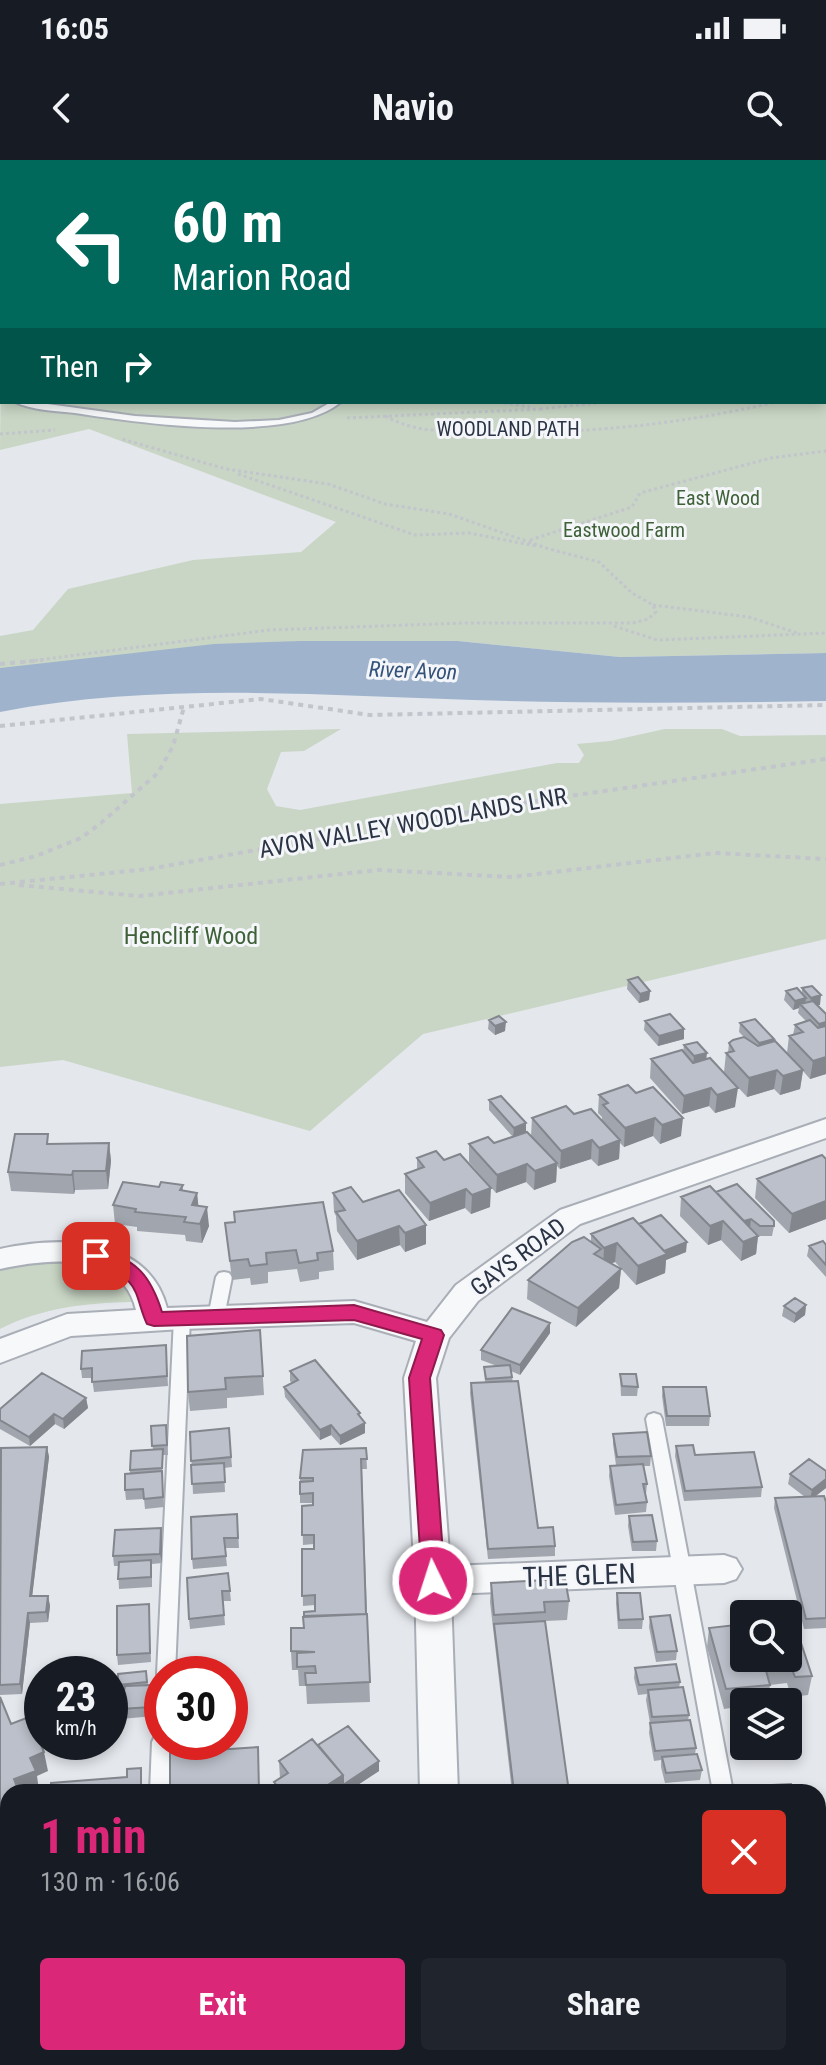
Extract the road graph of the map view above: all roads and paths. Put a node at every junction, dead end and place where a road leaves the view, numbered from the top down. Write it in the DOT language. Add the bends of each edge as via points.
graph roads {
  1 [pos="30,404"];
  2 [pos="335,404"];
  3 [pos="511,404"];
  4 [pos="588,404"];
  5 [pos="767,404"];
  6 [pos="542,409"];
  7 [pos="385,416"];
  8 [pos="305,419"];
  9 [pos="60,429"];
  10 [pos="0,434"];
  11 [pos="113,435"];
  12 [pos="826,451"];
  13 [pos="226,469"];
  14 [pos="529,541"];
  15 [pos="549,549"];
  16 [pos="653,605"];
  17 [pos="607,624"];
  18 [pos="826,633"];
  19 [pos="798,634"];
  20 [pos="0,664"];
  21 [pos="826,705"];
  22 [pos="184,707"];
  23 [pos="0,726"];
  24 [pos="826,759"];
  25 [pos="826,859"];
  26 [pos="0,865"];
  27 [pos="3,884"];
  28 [pos="826,1128"];
  29 [pos="0,1259"];
  30 [pos="224,1277"];
  31 [pos="216,1317"];
  32 [pos="168,1318"];
  33 [pos="434,1335"];
  34 [pos="0,1352"];
  35 [pos="654,1419"];
  36 [pos="724,1569"];
  37 [pos="681,1570"];
  38 [pos="433,1581"];
  39 [pos="166,1656"];
  40 [pos="161,1760"];
  41 [pos="160,1784"];
  42 [pos="439,1784"];
  43 [pos="721,1784"];
  1 -- 8 [label="lane" via="93,416 251,424"];
  2 -- 8 [label="lane" via="327,413"];
  3 -- 6 [label="path"];
  4 -- 6 [label="path"];
  5 -- 7 [label="path, WOODLAND PATH" via="707,418 556,434 410,429"];
  6 -- 7 [label="path"];
  7 -- 8 [label="path"];
  9 -- 10 [label="path"];
  11 -- 13 [label="path"];
  12 -- 14 [label="path" via="771,458 640,493 632,507"];
  13 -- 14 [label="path" via="328,484 385,504 449,514"];
  13 -- 15 [label="path" via="415,535 469,533"];
  14 -- 15 [label="path"];
  15 -- 16 [label="path" via="599,562"];
  16 -- 17 [label="path" via="656,612 648,619"];
  16 -- 19 [label="path" via="760,621"];
  17 -- 19 [label="path" via="657,640"];
  17 -- 20 [label="path" via="269,630"];
  18 -- 19 [label="path"];
  21 -- 22 [label="path" via="370,715 261,699"];
  22 -- 23 [label="path"];
  22 -- 26 [label="path" via="173,746 158,773 101,823 81,838"];
  24 -- 27 [label="path, AVON VALLEY WOODLANDS LNR" via="521,803 149,869"];
  25 -- 27 [label="path" via="715,853 512,877 378,870 139,896"];
  28 -- 33 [label="street, GAYS ROAD" via="570,1217 467,1293"];
  29 -- 32 [label="street" via="77,1251 116,1260 144,1285"];
  30 -- 31 [label="lane"];
  31 -- 32 [label="street"];
  31 -- 33 [label="street" via="354,1312"];
  32 -- 34 [label="street" via="67,1325"];
  32 -- 39 [label="lane"];
  33 -- 38 [label="street, GAYS ROAD" via="420,1378"];
  35 -- 37 [label="lane"];
  36 -- 37 [label="street, THE GLEN"];
  37 -- 38 [label="street, THE GLEN"];
  37 -- 43 [label="lane"];
  38 -- 42 [label="street, GAYS ROAD"];
  40 -- 41 [label="lane"];
}
